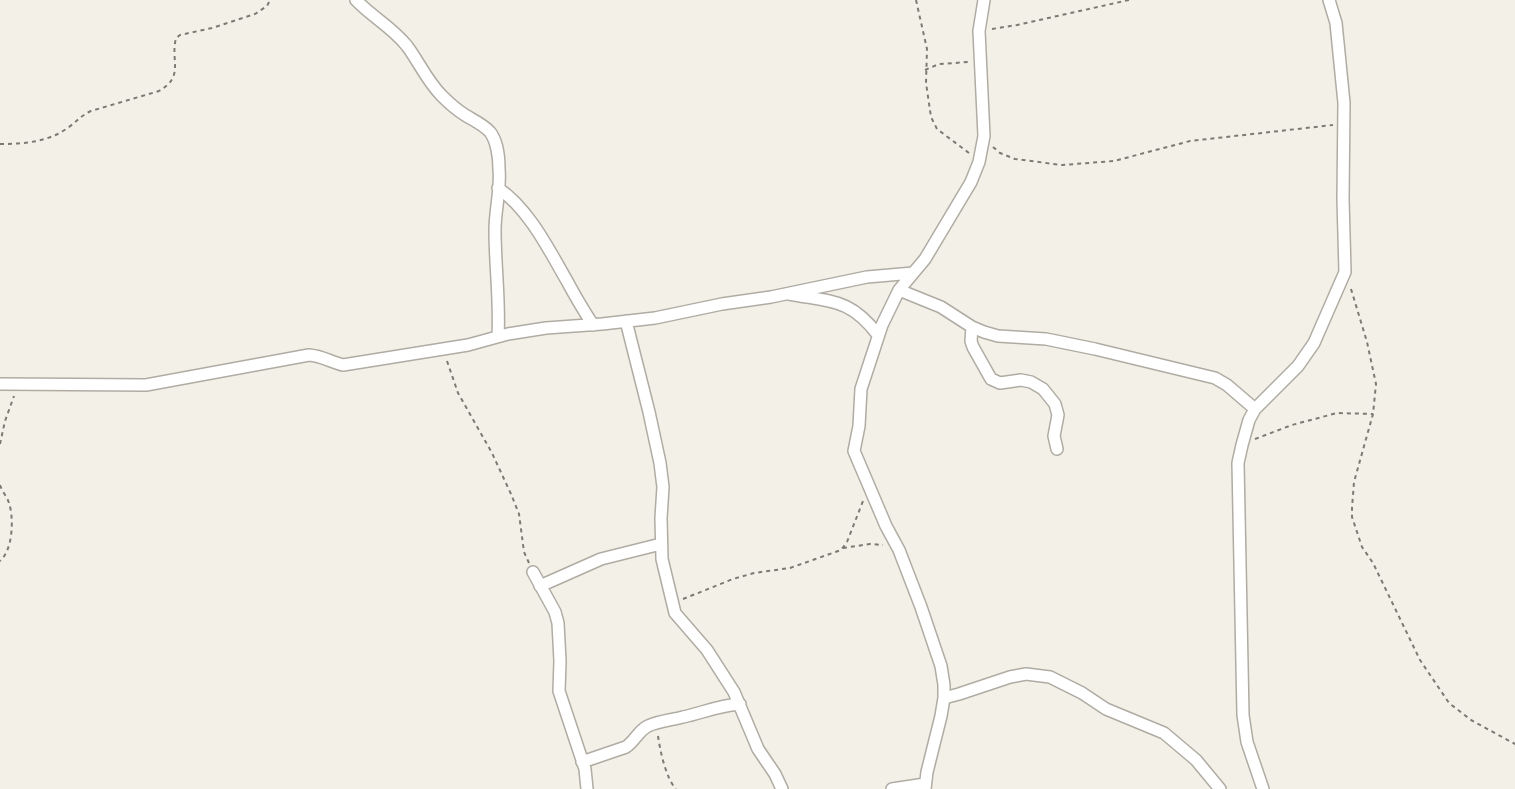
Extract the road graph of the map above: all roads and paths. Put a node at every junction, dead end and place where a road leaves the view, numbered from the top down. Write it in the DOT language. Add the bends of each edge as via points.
graph roads {
  1 [pos="270,0"];
  2 [pos="356,0"];
  3 [pos="916,0"];
  4 [pos="984,0"];
  5 [pos="1129,0"];
  6 [pos="1329,0"];
  7 [pos="979,30"];
  8 [pos="969,62"];
  9 [pos="925,70"];
  10 [pos="1343,124"];
  11 [pos="984,136"];
  12 [pos="0,144"];
  13 [pos="979,162"];
  14 [pos="498,188"];
  15 [pos="1345,272"];
  16 [pos="913,273"];
  17 [pos="900,290"];
  18 [pos="785,294"];
  19 [pos="626,321"];
  20 [pos="593,325"];
  21 [pos="972,327"];
  22 [pos="878,335"];
  23 [pos="498,336"];
  24 [pos="441,349"];
  25 [pos="0,384"];
  26 [pos="19,384"];
  27 [pos="1255,408"];
  28 [pos="1373,414"];
  29 [pos="0,444"];
  30 [pos="1242,445"];
  31 [pos="1057,449"];
  32 [pos="0,485"];
  33 [pos="868,486"];
  34 [pos="661,544"];
  35 [pos="843,548"];
  36 [pos="899,550"];
  37 [pos="0,561"];
  38 [pos="533,572"];
  39 [pos="540,586"];
  40 [pos="672,604"];
  41 [pos="944,698"];
  42 [pos="740,704"];
  43 [pos="655,724"];
  44 [pos="1515,744"];
  45 [pos="582,762"];
  46 [pos="925,786"];
  47 [pos="587,789"];
  48 [pos="676,789"];
  49 [pos="782,789"];
  50 [pos="892,789"];
  51 [pos="1220,789"];
  52 [pos="1262,789"];
  1 -- 12 [label="path" via="255,14 176,38 174,77 159,91 91,111 47,138"];
  2 -- 14 [label="street" via="397,34 441,95 490,132 495,141 500,170"];
  3 -- 9 [label="path" via="927,49"];
  4 -- 7 [label="street"];
  5 -- 7 [label="path" via="1017,25"];
  6 -- 10 [label="street" via="1336,22"];
  7 -- 11 [label="street"];
  8 -- 9 [label="path" via="939,64"];
  9 -- 13 [label="path" via="931,117 937,129"];
  10 -- 11 [label="path" via="1190,141 1114,161 1062,165 1015,159 1000,153"];
  10 -- 15 [label="street"];
  11 -- 13 [label="street"];
  13 -- 16 [label="street" via="971,182 925,259"];
  14 -- 20 [label="street" via="508,195 535,228"];
  14 -- 23 [label="street" via="494,231 500,308"];
  15 -- 27 [label="street" via="1314,343 1298,366"];
  15 -- 28 [label="path" via="1367,342 1376,384"];
  16 -- 17 [label="street"];
  16 -- 18 [label="street" via="867,277"];
  17 -- 21 [label="street" via="941,307"];
  17 -- 22 [label="street"];
  18 -- 19 [label="street"];
  18 -- 22 [label="street" via="845,305 859,314"];
  19 -- 20 [label="street"];
  19 -- 34 [label="street" via="660,463 663,487"];
  20 -- 23 [label="street"];
  21 -- 27 [label="street" via="998,336 1032,337 1095,349 1215,378"];
  21 -- 31 [label="street" via="973,348 991,379 1000,383 1031,382 1043,389 1055,404 1058,415 1054,436"];
  22 -- 33 [label="street" via="861,389 854,452"];
  23 -- 24 [label="street"];
  24 -- 26 [label="street" via="343,365 309,355 146,385"];
  24 -- 38 [label="path" via="465,407 511,494 519,514 524,552"];
  25 -- 26 [label="street"];
  26 -- 29 [label="path"];
  27 -- 30 [label="street"];
  28 -- 30 [label="path" via="1337,412"];
  28 -- 44 [label="path" via="1354,482 1352,517 1362,547 1420,660 1449,703 1471,720"];
  30 -- 52 [label="street" via="1238,463 1243,715 1247,742"];
  32 -- 37 [label="path" via="9,503 11,530 8,552"];
  33 -- 35 [label="path"];
  33 -- 36 [label="street"];
  34 -- 39 [label="street" via="601,559"];
  34 -- 40 [label="street"];
  35 -- 36 [label="path" via="870,544"];
  35 -- 40 [label="path" via="790,568 734,579"];
  36 -- 41 [label="street" via="941,666"];
  38 -- 39 [label="street"];
  39 -- 45 [label="street" via="558,623 559,690"];
  40 -- 42 [label="street" via="678,617 717,664"];
  41 -- 46 [label="street"];
  41 -- 51 [label="street" via="1010,677 1026,674 1050,677 1106,710 1164,733 1196,760"];
  42 -- 43 [label="street" via="724,705"];
  42 -- 49 [label="street" via="758,749"];
  43 -- 45 [label="street" via="640,732 626,747"];
  43 -- 48 [label="path" via="665,767"];
  45 -- 47 [label="street"];
  46 -- 50 [label="street"];
}
